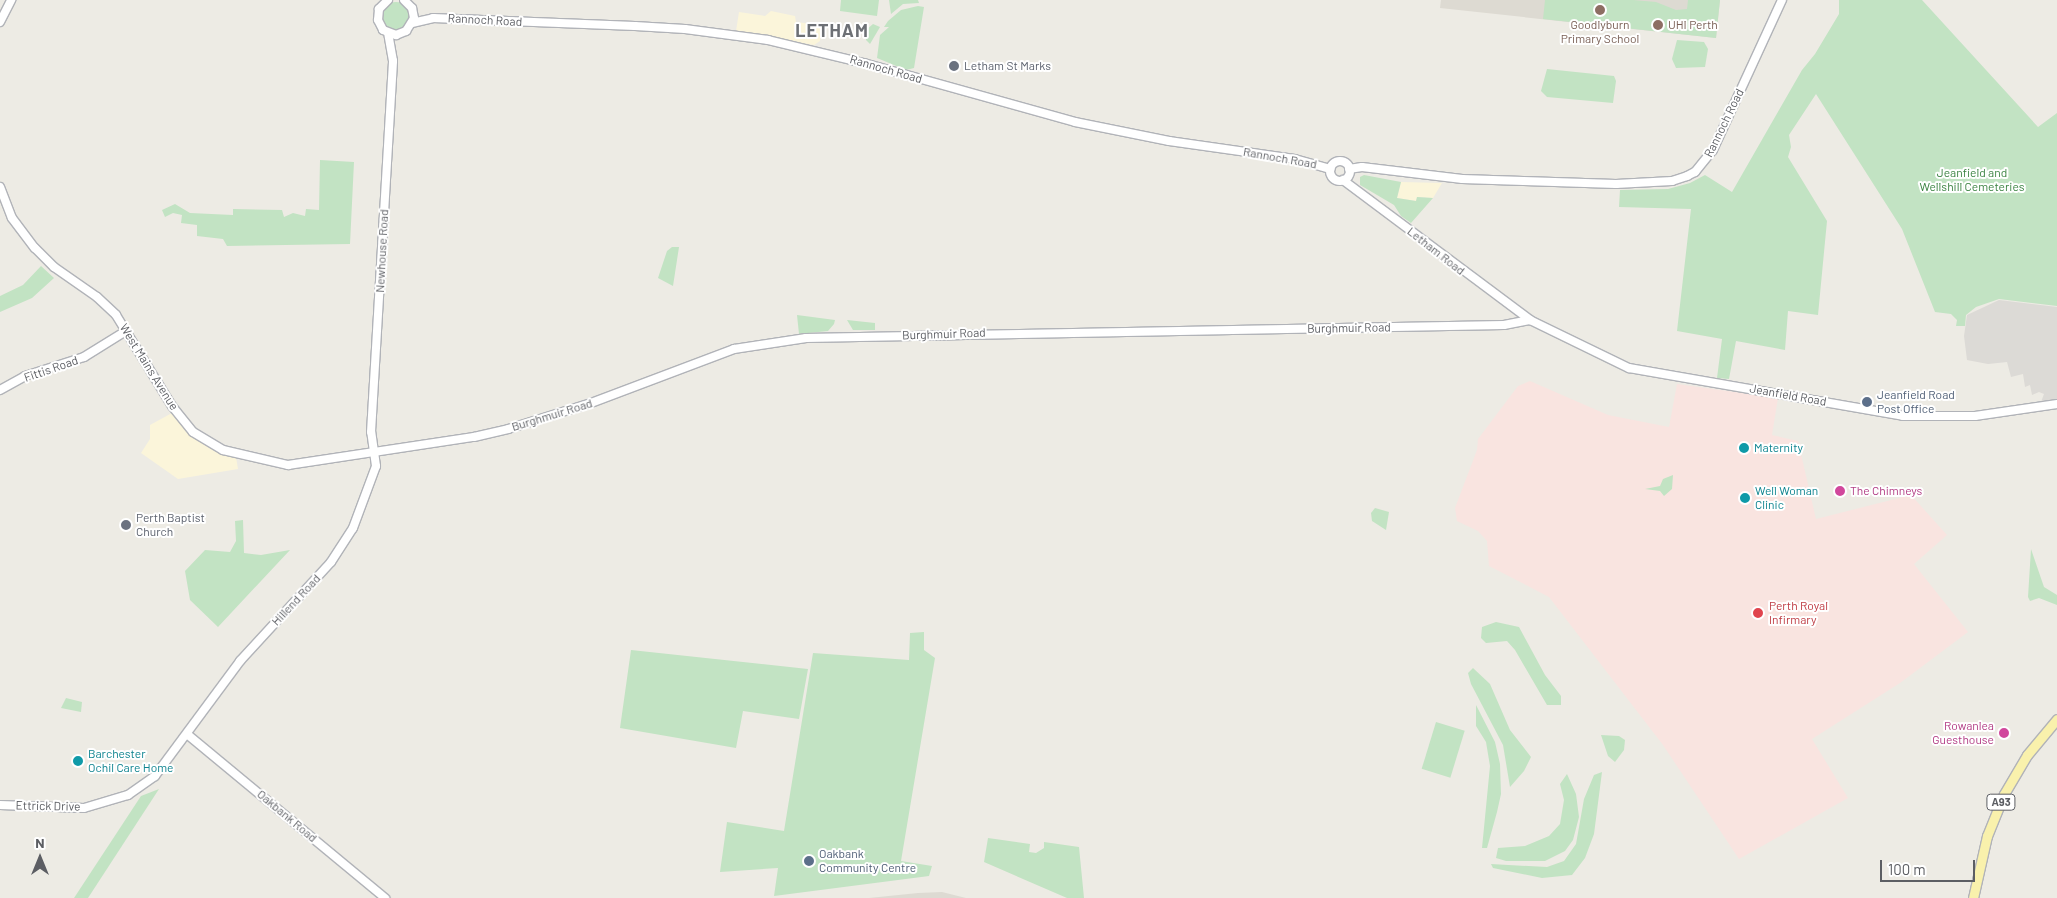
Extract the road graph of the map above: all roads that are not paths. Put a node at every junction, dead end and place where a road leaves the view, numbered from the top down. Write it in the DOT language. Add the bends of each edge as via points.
graph roads {
  1 [pos="11,0"];
  2 [pos="388,0"];
  3 [pos="404,0"];
  4 [pos="1782,0"];
  5 [pos="413,12"];
  6 [pos="433,18"];
  7 [pos="0,22"];
  8 [pos="412,23"];
  9 [pos="388,33"];
  10 [pos="396,34"];
  11 [pos="393,51"];
  12 [pos="1330,169"];
  13 [pos="1349,169"];
  14 [pos="1343,180"];
  15 [pos="0,187"];
  16 [pos="1530,320"];
  17 [pos="126,331"];
  18 [pos="0,390"];
  19 [pos="2057,404"];
  20 [pos="374,451"];
  21 [pos="2057,719"];
  22 [pos="188,735"];
  23 [pos="0,805"];
  24 [pos="385,898"];
  25 [pos="1973,898"];
  1 -- 7 [label="street"];
  2 -- 9 [label="street, Newhouse Road" via="377,15 380,25"];
  3 -- 5 [label="street"];
  4 -- 13 [label="street, Rannoch Road" via="1713,150 1695,172 1687,176 1672,181 1616,184 1462,179 1378,169"];
  5 -- 6 [label="street, Rannoch Road"];
  5 -- 8 [label="street"];
  6 -- 8 [label="street, Rannoch Road"];
  6 -- 12 [label="street, Rannoch Road" via="685,29 768,40 864,62 1075,122 1170,141 1295,159"];
  8 -- 10 [label="street" via="406,31"];
  9 -- 10 [label="street"];
  9 -- 11 [label="street, Newhouse Road"];
  10 -- 11 [label="street, Newhouse Road"];
  11 -- 20 [label="street, Newhouse Road" via="372,432"];
  12 -- 13 [label="street, Rannoch Road" via="1338,162 1345,163"];
  12 -- 14 [label="street, Rannoch Road" via="1335,179"];
  13 -- 14 [label="street"];
  14 -- 16 [label="street, Letham Road"];
  15 -- 17 [label="street, West Mains Avenue" via="12,218 34,248 54,268 103,302"];
  16 -- 19 [label="street, Jeanfield Road" via="1629,368 1880,413 1975,416"];
  16 -- 20 [label="street, Burghmuir Road" via="1511,325 806,338 734,349 575,409 508,429"];
  17 -- 18 [label="street, Fittis Road" via="84,357 25,376"];
  17 -- 20 [label="street, West Mains Avenue" via="172,406 206,442 265,462 288,465"];
  20 -- 22 [label="street, Hillend Road" via="376,466 344,545 240,661"];
  21 -- 25 [label="main road, A93" via="2027,755 2004,794 1987,836"];
  22 -- 23 [label="street, Ettrick Drive" via="155,776 118,799 74,808"];
  22 -- 24 [label="street, Oakbank Road"];
}
